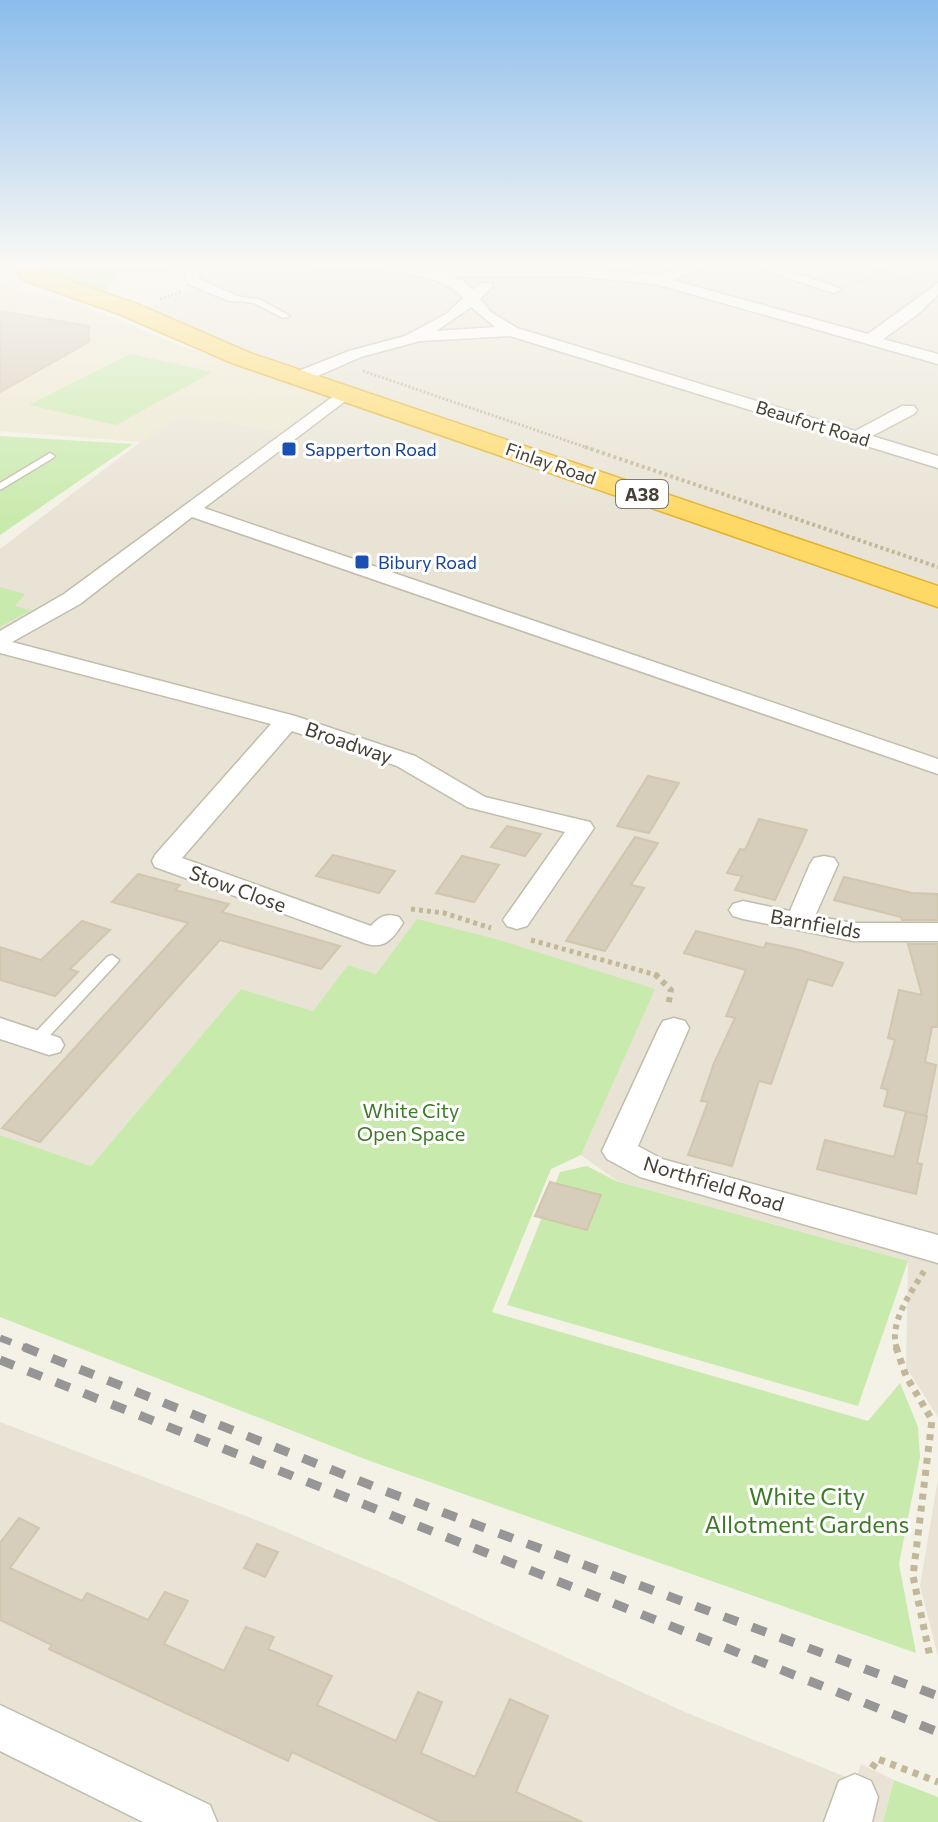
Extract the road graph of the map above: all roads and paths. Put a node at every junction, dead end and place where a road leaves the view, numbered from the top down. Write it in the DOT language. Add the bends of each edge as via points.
graph roads {
  1 [pos="222,349"];
  2 [pos="378,349"];
  3 [pos="571,349"];
  4 [pos="905,349"];
  5 [pos="229,352"];
  6 [pos="938,359"];
  7 [pos="336,362"];
  8 [pos="307,374"];
  9 [pos="346,392"];
  10 [pos="908,410"];
  11 [pos="858,436"];
  12 [pos="50,456"];
  13 [pos="938,462"];
  14 [pos="0,487"];
  15 [pos="190,510"];
  16 [pos="938,567"];
  17 [pos="938,597"];
  18 [pos="0,640"];
  19 [pos="0,646"];
  20 [pos="287,721"];
  21 [pos="938,767"];
  22 [pos="824,864"];
  23 [pos="743,910"];
  24 [pos="517,920"];
  25 [pos="799,921"];
  26 [pos="389,923"];
  27 [pos="938,932"];
  28 [pos="112,960"];
  29 [pos="0,1028"];
  30 [pos="674,1028"];
  31 [pos="42,1043"];
  32 [pos="934,1256"];
  33 [pos="930,1657"];
  34 [pos="0,1727"];
  35 [pos="938,1782"];
  36 [pos="852,1809"];
  37 [pos="193,1822"];
  1 -- 5 [label="highway, A38"];
  2 -- 7 [label="street"];
  3 -- 11 [label="street, Beaufort Road"];
  4 -- 6 [label="street"];
  5 -- 8 [label="highway, A38"];
  5 -- 9 [label="highway, A38"];
  7 -- 8 [label="street"];
  7 -- 16 [label="path"];
  8 -- 9 [label="highway, A38"];
  9 -- 15 [label="street"];
  9 -- 17 [label="highway, Finlay Road / A38"];
  10 -- 11 [label="street"];
  11 -- 13 [label="street, Beaufort Road"];
  12 -- 14 [label="lane"];
  15 -- 18 [label="street" via="72,599"];
  15 -- 21 [label="street"];
  19 -- 20 [label="street, Broadway"];
  20 -- 24 [label="street, Broadway" via="406,761 476,802 581,828"];
  20 -- 26 [label="street, Stow Close" via="165,861 377,938"];
  22 -- 25 [label="street"];
  23 -- 25 [label="street, Barnfields"];
  25 -- 27 [label="street, Barnfields" via="853,932"];
  28 -- 31 [label="lane"];
  29 -- 31 [label="street"];
  30 -- 32 [label="street, Northfield Road" via="619,1151 652,1168"];
  32 -- 33 [label="path" via="900,1314 894,1340 906,1376 932,1420 913,1576"];
  34 -- 37 [label="street"];
  35 -- 36 [label="path" via="878,1759"];
}
